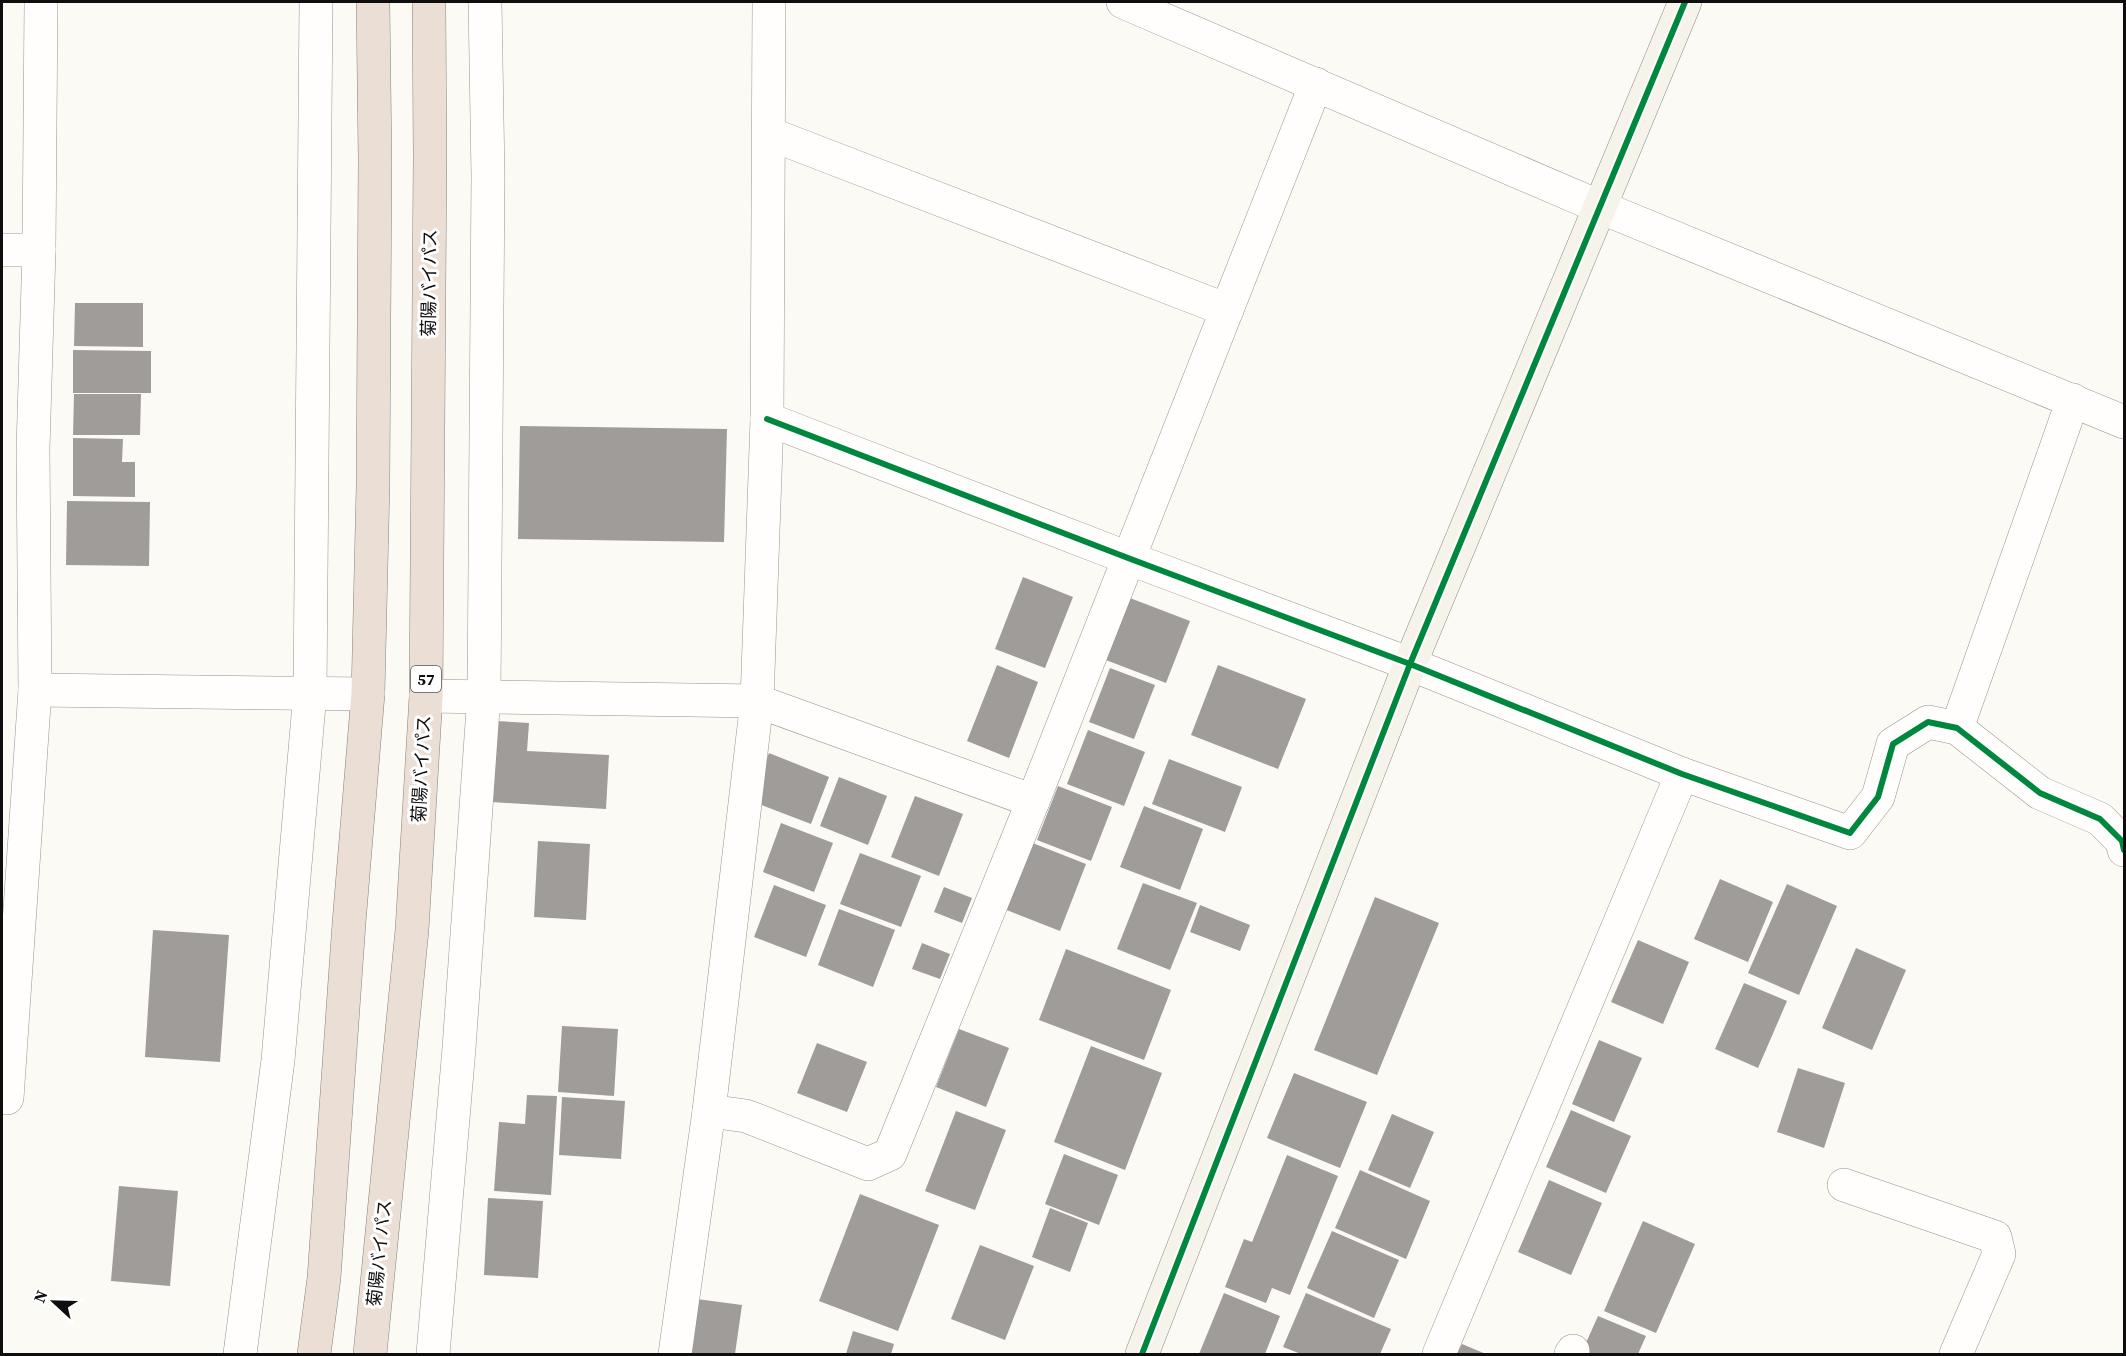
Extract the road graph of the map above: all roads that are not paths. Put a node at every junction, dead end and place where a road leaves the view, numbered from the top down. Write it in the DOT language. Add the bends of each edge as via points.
graph roads {
  1 [pos="41,2"];
  2 [pos="316,2"];
  3 [pos="373,2"];
  4 [pos="429,2"];
  5 [pos="486,2"];
  6 [pos="769,2"];
  7 [pos="1123,2"];
  8 [pos="1685,2"];
  9 [pos="1316,84"];
  10 [pos="770,134"];
  11 [pos="1600,207"];
  12 [pos="2,250"];
  13 [pos="39,250"];
  14 [pos="1227,310"];
  15 [pos="2073,400"];
  16 [pos="767,419"];
  17 [pos="2124,422"];
  18 [pos="1128,558"];
  19 [pos="1410,664"];
  20 [pos="35,690"];
  21 [pos="310,693"];
  22 [pos="368,694"];
  23 [pos="484,695"];
  24 [pos="426,696"];
  25 [pos="757,701"];
  26 [pos="1957,728"];
  27 [pos="1682,774"];
  28 [pos="1033,801"];
  29 [pos="2124,850"];
  30 [pos="12,883"];
  31 [pos="2,1097"];
  32 [pos="709,1112"];
  33 [pos="1844,1185"];
  34 [pos="240,1354"];
  35 [pos="314,1354"];
  36 [pos="370,1354"];
  37 [pos="433,1354"];
  38 [pos="675,1354"];
  39 [pos="1142,1354"];
  40 [pos="1439,1354"];
  41 [pos="1956,1354"];
  1 -- 13 [label="street"];
  2 -- 21 [label="street"];
  3 -- 22 [label="highway" via="373,485"];
  4 -- 24 [label="highway, 菊陽バイパス / 57"];
  5 -- 23 [label="street"];
  6 -- 10 [label="street"];
  7 -- 9 [label="street"];
  8 -- 11 [label="street"];
  9 -- 11 [label="street"];
  9 -- 14 [label="street"];
  10 -- 14 [label="street"];
  10 -- 16 [label="street"];
  11 -- 15 [label="street"];
  11 -- 19 [label="street"];
  12 -- 13 [label="street"];
  13 -- 20 [label="street" via="33,449"];
  14 -- 18 [label="street"];
  15 -- 17 [label="street"];
  15 -- 26 [label="street"];
  16 -- 18 [label="street"];
  16 -- 25 [label="street"];
  18 -- 19 [label="street"];
  18 -- 28 [label="street"];
  19 -- 27 [label="street"];
  19 -- 39 [label="street"];
  20 -- 21 [label="street"];
  20 -- 30 [label="street"];
  21 -- 22 [label="street"];
  21 -- 34 [label="street" via="278,1060"];
  22 -- 35 [label="highway" via="324,1278"];
  23 -- 24 [label="street"];
  23 -- 25 [label="street"];
  23 -- 37 [label="street"];
  24 -- 36 [label="highway, 菊陽バイパス / 57" via="412,930"];
  25 -- 28 [label="street"];
  25 -- 32 [label="street"];
  26 -- 27 [label="street" via="1928,722 1893,744 1878,797 1850,833"];
  26 -- 29 [label="street" via="2040,793 2100,819 2122,841"];
  27 -- 40 [label="street"];
  28 -- 32 [label="street" via="890,1154 868,1164 746,1116"];
  30 -- 31 [label="street" via="7,1098"];
  32 -- 38 [label="street"];
  33 -- 41 [label="street" via="1995,1237 1999,1254"];
}
